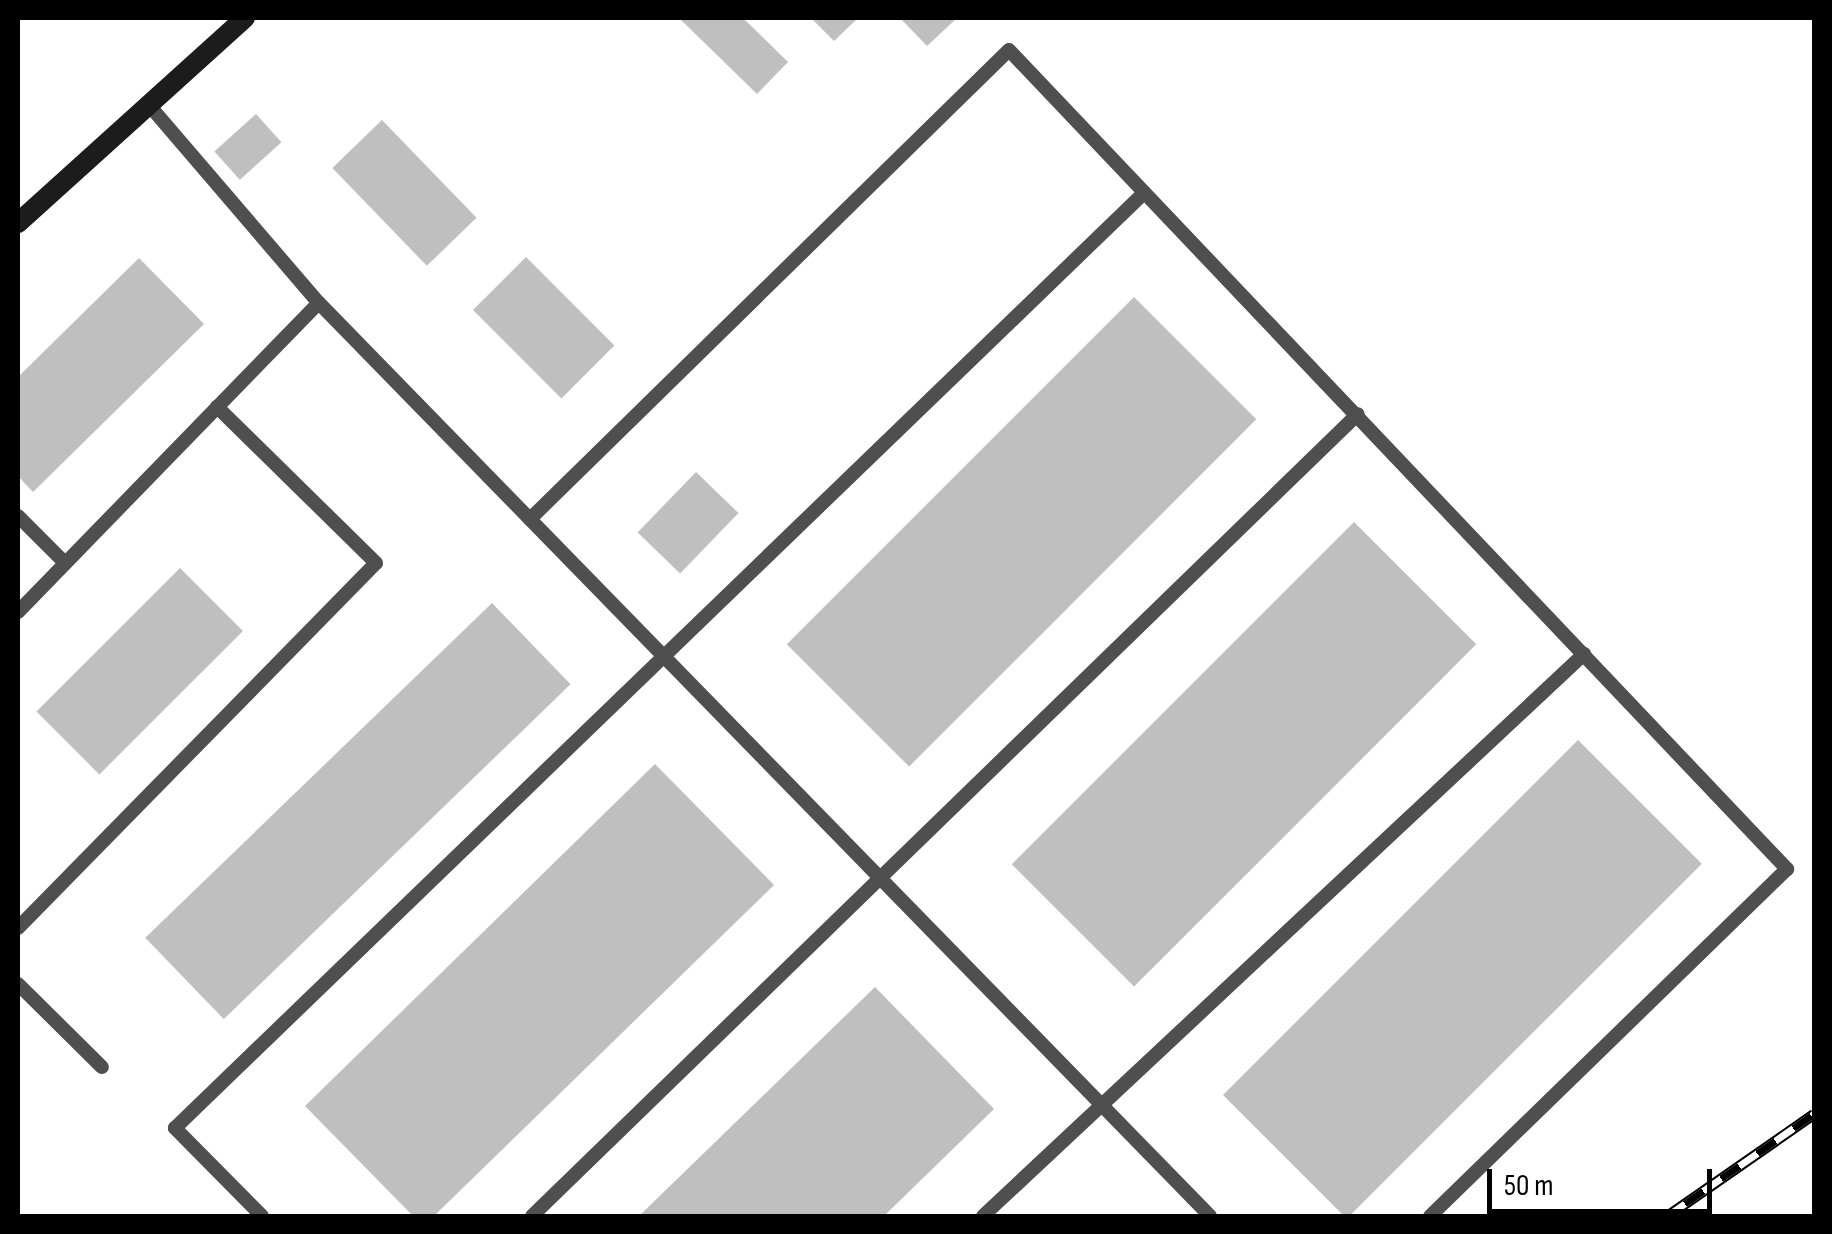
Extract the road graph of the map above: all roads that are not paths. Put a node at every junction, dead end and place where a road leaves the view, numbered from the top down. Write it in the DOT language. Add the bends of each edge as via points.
graph roads {
  1 [pos="245,18"];
  2 [pos="149,105"];
  3 [pos="1144,193"];
  4 [pos="18,223"];
  5 [pos="319,303"];
  6 [pos="218,407"];
  7 [pos="1358,414"];
  8 [pos="18,516"];
  9 [pos="530,519"];
  10 [pos="66,563"];
  11 [pos="18,612"];
  12 [pos="1584,654"];
  13 [pos="662,655"];
  14 [pos="880,878"];
  15 [pos="18,928"];
  16 [pos="18,984"];
  17 [pos="102,1067"];
  18 [pos="1100,1104"];
  19 [pos="262,1216"];
  20 [pos="532,1216"];
  21 [pos="984,1216"];
  22 [pos="1210,1216"];
  23 [pos="1430,1216"];
  1 -- 2 [label="street"];
  2 -- 4 [label="street"];
  2 -- 5 [label="lane"];
  3 -- 7 [label="lane"];
  3 -- 9 [label="lane" via="1009,50"];
  3 -- 13 [label="lane"];
  5 -- 6 [label="lane"];
  5 -- 9 [label="lane"];
  6 -- 10 [label="lane"];
  6 -- 15 [label="lane" via="376,562"];
  7 -- 12 [label="lane"];
  7 -- 14 [label="lane"];
  8 -- 10 [label="lane"];
  9 -- 13 [label="lane"];
  10 -- 11 [label="lane"];
  12 -- 18 [label="lane"];
  12 -- 23 [label="lane" via="1788,869"];
  13 -- 14 [label="lane"];
  13 -- 19 [label="lane" via="176,1128"];
  14 -- 18 [label="lane"];
  14 -- 20 [label="lane"];
  16 -- 17 [label="lane"];
  18 -- 21 [label="lane"];
  18 -- 22 [label="lane"];
}
